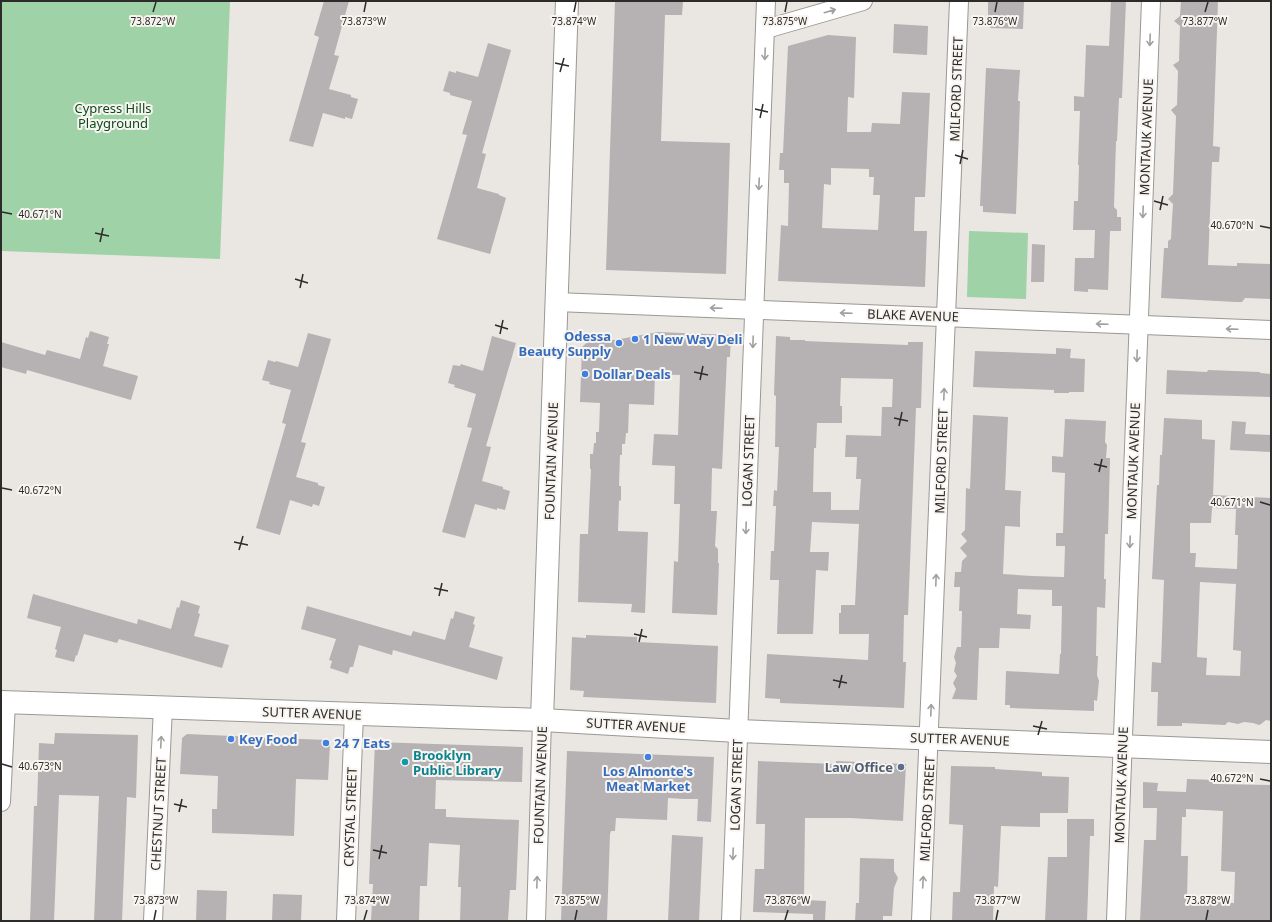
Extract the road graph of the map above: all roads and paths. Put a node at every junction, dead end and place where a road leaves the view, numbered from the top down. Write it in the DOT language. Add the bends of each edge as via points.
graph roads {
  1 [pos="567,1"];
  2 [pos="766,1"];
  3 [pos="864,1"];
  4 [pos="959,1"];
  5 [pos="1151,1"];
  6 [pos="766,29"];
  7 [pos="556,302"];
  8 [pos="754,309"];
  9 [pos="947,317"];
  10 [pos="1139,325"];
  11 [pos="1271,330"];
  12 [pos="3,702"];
  13 [pos="163,707"];
  14 [pos="354,714"];
  15 [pos="542,720"];
  16 [pos="738,731"];
  17 [pos="930,738"];
  18 [pos="1122,746"];
  19 [pos="1271,752"];
  20 [pos="1,802"];
  21 [pos="153,921"];
  22 [pos="346,921"];
  23 [pos="536,921"];
  24 [pos="731,921"];
  25 [pos="921,921"];
  26 [pos="1116,921"];
  1 -- 7 [label="street, FOUNTAIN AVENUE"];
  2 -- 6 [label="street, LOGAN STREET"];
  6 -- 3 [label="street, one-way"];
  4 -- 9 [label="street, MILFORD STREET"];
  5 -- 10 [label="street, MONTAUK AVENUE, one-way"];
  6 -- 8 [label="street, LOGAN STREET, one-way"];
  8 -- 7 [label="street, BLAKE AVENUE, one-way"];
  7 -- 15 [label="street, FOUNTAIN AVENUE"];
  9 -- 8 [label="street, BLAKE AVENUE, one-way"];
  8 -- 16 [label="street, LOGAN STREET, one-way"];
  10 -- 9 [label="street, BLAKE AVENUE, one-way"];
  17 -- 9 [label="street, MILFORD STREET, one-way"];
  11 -- 10 [label="street, BLAKE AVENUE, one-way"];
  10 -- 18 [label="street, MONTAUK AVENUE, one-way"];
  12 -- 13 [label="street, SUTTER AVENUE"];
  12 -- 20 [label="street"];
  13 -- 14 [label="street, SUTTER AVENUE"];
  21 -- 13 [label="street, CHESTNUT STREET, one-way"];
  14 -- 15 [label="street, SUTTER AVENUE"];
  14 -- 22 [label="street, CRYSTAL STREET"];
  15 -- 16 [label="street, SUTTER AVENUE"];
  23 -- 15 [label="street, FOUNTAIN AVENUE, one-way"];
  16 -- 17 [label="street, SUTTER AVENUE"];
  16 -- 24 [label="street, LOGAN STREET, one-way"];
  17 -- 18 [label="street, SUTTER AVENUE"];
  25 -- 17 [label="street, MILFORD STREET, one-way"];
  18 -- 19 [label="street, SUTTER AVENUE"];
  18 -- 26 [label="street, MONTAUK AVENUE"];
}
